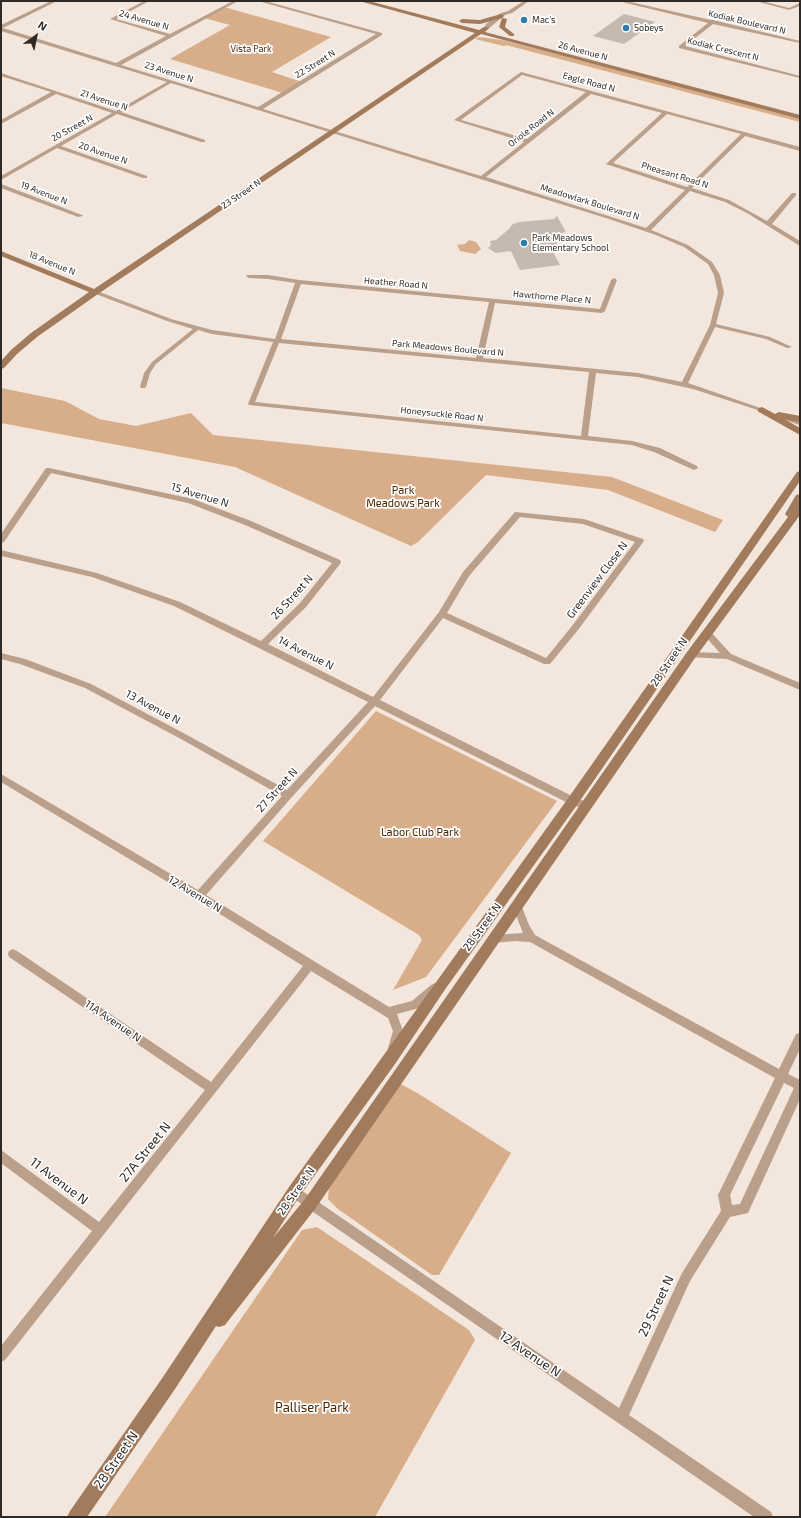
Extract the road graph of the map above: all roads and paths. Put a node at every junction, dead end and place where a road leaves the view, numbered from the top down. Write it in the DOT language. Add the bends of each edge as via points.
graph roads {
  1 [pos="55,1"];
  2 [pos="147,1"];
  3 [pos="236,1"];
  4 [pos="260,1"];
  5 [pos="362,1"];
  6 [pos="385,1"];
  7 [pos="527,1"];
  8 [pos="620,1"];
  9 [pos="757,1"];
  10 [pos="634,2"];
  11 [pos="800,4"];
  12 [pos="402,12"];
  13 [pos="502,18"];
  14 [pos="462,21"];
  15 [pos="713,22"];
  16 [pos="1,28"];
  17 [pos="486,28"];
  18 [pos="479,32"];
  19 [pos="512,35"];
  20 [pos="170,36"];
  21 [pos="800,42"];
  22 [pos="585,54"];
  23 [pos="118,64"];
  24 [pos="1,74"];
  25 [pos="800,77"];
  26 [pos="172,81"];
  27 [pos="55,92"];
  28 [pos="590,92"];
  29 [pos="260,109"];
  30 [pos="800,110"];
  31 [pos="666,112"];
  32 [pos="116,113"];
  33 [pos="800,117"];
  34 [pos="1,122"];
  35 [pos="332,132"];
  36 [pos="744,134"];
  37 [pos="203,141"];
  38 [pos="528,141"];
  39 [pos="56,146"];
  40 [pos="800,149"];
  41 [pos="145,177"];
  42 [pos="1,178"];
  43 [pos="482,178"];
  44 [pos="1,186"];
  45 [pos="689,189"];
  46 [pos="794,194"];
  47 [pos="80,216"];
  48 [pos="768,224"];
  49 [pos="647,230"];
  50 [pos="800,244"];
  51 [pos="1,253"];
  52 [pos="249,276"];
  53 [pos="614,280"];
  54 [pos="299,282"];
  55 [pos="96,292"];
  56 [pos="492,301"];
  57 [pos="713,325"];
  58 [pos="196,329"];
  59 [pos="277,341"];
  60 [pos="789,346"];
  61 [pos="479,360"];
  62 [pos="1,366"];
  63 [pos="594,371"];
  64 [pos="684,384"];
  65 [pos="143,387"];
  66 [pos="762,410"];
  67 [pos="800,419"];
  68 [pos="800,423"];
  69 [pos="800,432"];
  70 [pos="584,438"];
  71 [pos="694,468"];
  72 [pos="800,474"];
  73 [pos="800,497"];
  74 [pos="800,508"];
  75 [pos="785,530"];
  76 [pos="1,540"];
  77 [pos="1,553"];
  78 [pos="336,562"];
  79 [pos="442,614"];
  80 [pos="707,632"];
  81 [pos="262,645"];
  82 [pos="691,655"];
  83 [pos="1,656"];
  84 [pos="728,656"];
  85 [pos="800,687"];
  86 [pos="374,701"];
  87 [pos="1,778"];
  88 [pos="288,795"];
  89 [pos="573,801"];
  90 [pos="588,806"];
  91 [pos="199,896"];
  92 [pos="517,906"];
  93 [pos="532,938"];
  94 [pos="493,939"];
  95 [pos="13,954"];
  96 [pos="310,965"];
  97 [pos="440,984"];
  98 [pos="388,1012"];
  99 [pos="800,1038"];
  100 [pos="390,1059"];
  101 [pos="782,1076"];
  102 [pos="800,1086"];
  103 [pos="213,1089"];
  104 [pos="1,1156"];
  105 [pos="294,1192"];
  106 [pos="310,1204"];
  107 [pos="727,1212"];
  108 [pos="100,1230"];
  109 [pos="1,1356"];
  110 [pos="169,1383"];
  111 [pos="622,1417"];
  112 [pos="76,1517"];
  113 [pos="766,1517"];
  1 -- 16 [label="street"];
  2 -- 20 [label="street, 24 Avenue N" via="112,19"];
  3 -- 20 [label="street"];
  4 -- 29 [label="street, 22 Street N" via="380,34"];
  5 -- 12 [label="main road, 26 Avenue N"];
  6 -- 14 [label="main road, 26 Avenue N"];
  7 -- 13 [label="street, 23 Street N"];
  8 -- 10 [label="street, Kodiak Boulevard N"];
  9 -- 11 [label="street" via="789,8"];
  10 -- 15 [label="street, Kodiak Boulevard N"];
  12 -- 17 [label="main road"];
  12 -- 18 [label="main road, 26 Avenue N"];
  13 -- 14 [label="main road" via="480,22"];
  13 -- 17 [label="street, 23 Street N"];
  13 -- 19 [label="main road" via="502,27"];
  14 -- 17 [label="main road, 26 Avenue N"];
  15 -- 21 [label="street, Kodiak Boulevard N"];
  15 -- 25 [label="street, Kodiak Crescent N" via="681,47"];
  16 -- 23 [label="street, 23 Avenue N"];
  17 -- 18 [label="main road, 23 Street N"];
  17 -- 19 [label="main road, 26 Avenue N"];
  18 -- 22 [label="main road" via="490,32"];
  18 -- 33 [label="main road, 26 Avenue N"];
  18 -- 35 [label="main road, 23 Street N"];
  19 -- 22 [label="main road, 26 Avenue N"];
  20 -- 23 [label="street"];
  22 -- 30 [label="main road, 26 Avenue N"];
  23 -- 26 [label="street, 23 Avenue N"];
  24 -- 27 [label="street, 21 Avenue N"];
  26 -- 29 [label="street, 23 Avenue N"];
  26 -- 32 [label="street, 20 Street N"];
  27 -- 32 [label="street, 21 Avenue N"];
  27 -- 34 [label="street"];
  28 -- 31 [label="street, Eagle Road N"];
  28 -- 38 [label="street, Oriole Road N"];
  28 -- 38 [label="street, Eagle Road N" via="521,73 457,120"];
  29 -- 35 [label="street, 23 Avenue N"];
  31 -- 36 [label="street, Eagle Road N"];
  31 -- 45 [label="street, Pheasant Road N" via="609,164"];
  32 -- 37 [label="street, 21 Avenue N"];
  32 -- 39 [label="street, 20 Street N"];
  35 -- 43 [label="street, Meadowlark Boulevard N"];
  35 -- 55 [label="main road, 23 Street N"];
  36 -- 40 [label="street, Eagle Road N"];
  36 -- 45 [label="street"];
  38 -- 43 [label="street, Oriole Road N"];
  39 -- 41 [label="street, 20 Avenue N"];
  39 -- 42 [label="street, 20 Street N"];
  43 -- 49 [label="street, Meadowlark Boulevard N"];
  44 -- 47 [label="street, 19 Avenue N"];
  45 -- 48 [label="street, Pheasant Road N" via="727,201"];
  45 -- 49 [label="street"];
  46 -- 48 [label="street"];
  48 -- 50 [label="street, Pheasant Road N"];
  49 -- 57 [label="street, Meadowlark Boulevard N" via="692,248 710,263 719,281 720,292"];
  51 -- 55 [label="main road, 18 Avenue N"];
  52 -- 54 [label="street, Heather Road N"];
  53 -- 56 [label="street, Hawthorne Place N" via="602,311"];
  54 -- 56 [label="street, Heather Road N"];
  54 -- 59 [label="street"];
  55 -- 58 [label="street, Park Meadows Boulevard N"];
  55 -- 62 [label="main road, 23 Street N" via="29,340"];
  56 -- 61 [label="street"];
  57 -- 60 [label="street" via="768,338"];
  57 -- 64 [label="street, Meadowlark Boulevard N"];
  58 -- 59 [label="street, Park Meadows Boulevard N"];
  58 -- 65 [label="street" via="154,363 147,373"];
  59 -- 61 [label="street, Park Meadows Boulevard N"];
  59 -- 70 [label="street, Honeysuckle Road N" via="251,404"];
  61 -- 63 [label="street, Park Meadows Boulevard N"];
  63 -- 64 [label="street, Park Meadows Boulevard N" via="638,375"];
  63 -- 70 [label="street"];
  64 -- 66 [label="street, Park Meadows Boulevard N"];
  66 -- 67 [label="main road"];
  66 -- 68 [label="street, Park Meadows Boulevard N"];
  66 -- 69 [label="main road"];
  70 -- 71 [label="street, Honeysuckle Road N" via="644,446"];
  72 -- 89 [label="main road, 28 Street N"];
  73 -- 75 [label="main road" via="791,511"];
  74 -- 75 [label="main road, 28 Street N"];
  75 -- 80 [label="main road, 28 Street N"];
  76 -- 78 [label="street, 15 Avenue N" via="50,470 190,501 248,522"];
  77 -- 81 [label="street, 14 Avenue N" via="121,583 178,604"];
  78 -- 81 [label="street, 26 Street N" via="302,605"];
  79 -- 79 [label="street, Greenview Close N" via="466,574 518,514 584,522 640,541 547,662"];
  79 -- 86 [label="street, Greenview Close N"];
  80 -- 82 [label="main road, 28 Street N"];
  80 -- 84 [label="street"];
  81 -- 86 [label="street, 14 Avenue N"];
  82 -- 84 [label="street"];
  82 -- 90 [label="main road, 28 Street N"];
  83 -- 88 [label="street, 13 Avenue N" via="22,661 88,686"];
  84 -- 85 [label="street"];
  86 -- 88 [label="street, 27 Street N"];
  86 -- 89 [label="street, 14 Avenue N"];
  87 -- 91 [label="street, 12 Avenue N"];
  88 -- 91 [label="street, 27 Street N"];
  89 -- 90 [label="street, 14 Avenue N"];
  89 -- 97 [label="main road, 28 Street N"];
  90 -- 92 [label="main road, 28 Street N"];
  91 -- 96 [label="street, 12 Avenue N"];
  92 -- 93 [label="street" via="524,926"];
  92 -- 94 [label="main road, 28 Street N"];
  93 -- 94 [label="street"];
  93 -- 101 [label="street"];
  94 -- 106 [label="main road, 28 Street N"];
  95 -- 103 [label="street, 11A Avenue N"];
  96 -- 98 [label="street, 12 Avenue N"];
  96 -- 103 [label="street, 27A Street N"];
  97 -- 98 [label="street" via="416,1005"];
  97 -- 100 [label="main road, 28 Street N"];
  98 -- 100 [label="street" via="392,1015 398,1032"];
  99 -- 101 [label="street"];
  100 -- 105 [label="main road, 28 Street N"];
  101 -- 102 [label="street"];
  101 -- 107 [label="street" via="724,1196"];
  102 -- 107 [label="street" via="744,1209"];
  103 -- 108 [label="street, 27A Street N"];
  104 -- 108 [label="street, 11 Avenue N"];
  105 -- 106 [label="street, 12 Avenue N"];
  105 -- 110 [label="main road, 28 Street N"];
  106 -- 110 [label="main road, 28 Street N"];
  106 -- 111 [label="street, 12 Avenue N"];
  107 -- 111 [label="street, 29 Street N" via="686,1276"];
  108 -- 109 [label="street, 27A Street N"];
  110 -- 112 [label="main road, 28 Street N"];
  111 -- 113 [label="street, 12 Avenue N"];
}
